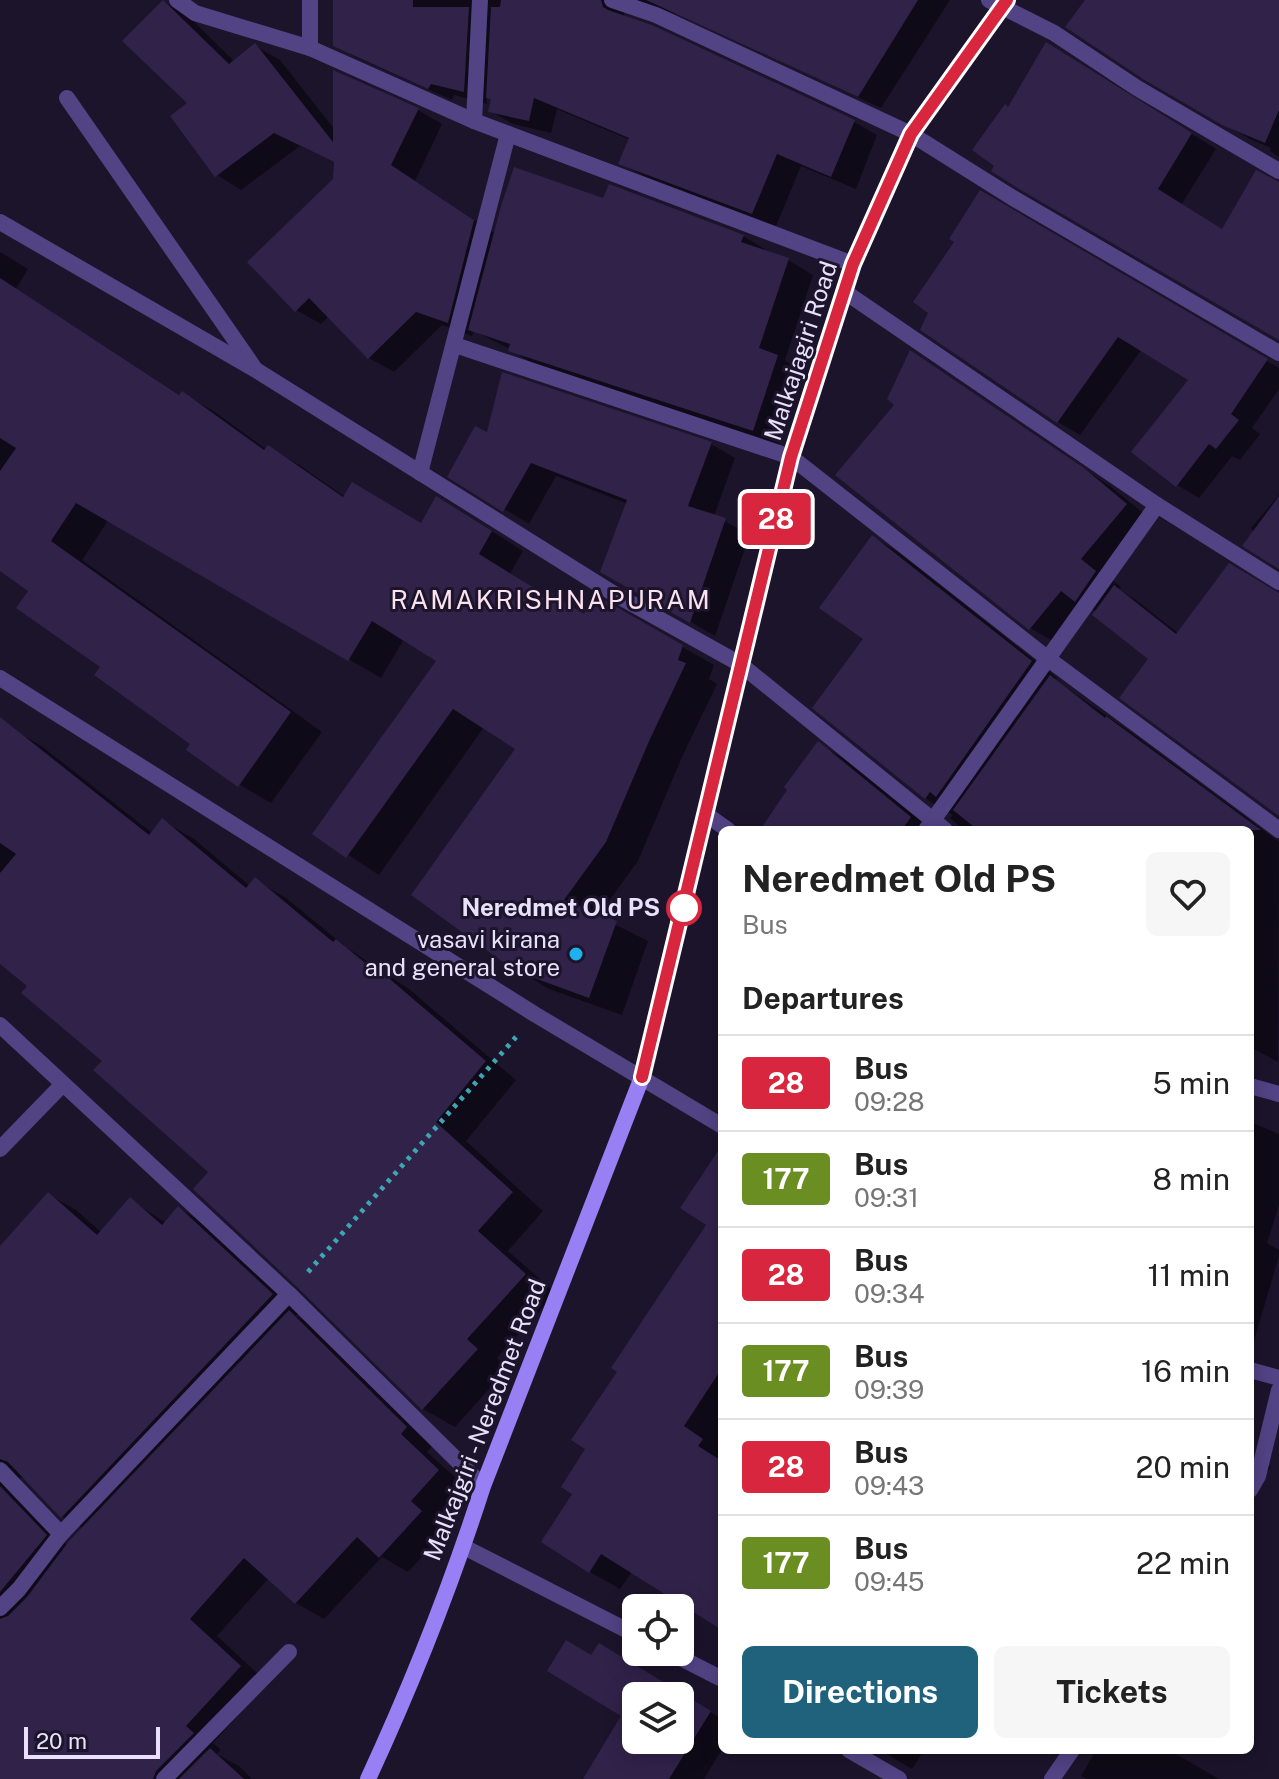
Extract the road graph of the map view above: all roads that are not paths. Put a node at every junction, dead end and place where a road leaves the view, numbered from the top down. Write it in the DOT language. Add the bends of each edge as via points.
graph roads {
  1 [pos="177,0"];
  2 [pos="310,0"];
  3 [pos="480,0"];
  4 [pos="612,0"];
  5 [pos="1000,2"];
  6 [pos="310,48"];
  7 [pos="67,98"];
  8 [pos="474,121"];
  9 [pos="508,134"];
  10 [pos="911,134"];
  11 [pos="1279,171"];
  12 [pos="0,222"];
  13 [pos="853,264"];
  14 [pos="845,292"];
  15 [pos="455,345"];
  16 [pos="1279,353"];
  17 [pos="256,370"];
  18 [pos="791,457"];
  19 [pos="420,473"];
  20 [pos="1157,505"];
  21 [pos="1279,582"];
  22 [pos="1047,658"];
  23 [pos="740,664"];
  24 [pos="0,678"];
  25 [pos="707,815"];
  26 [pos="722,826"];
  27 [pos="934,826"];
  28 [pos="936,826"];
  29 [pos="1279,830"];
  30 [pos="0,1025"];
  31 [pos="642,1077"];
  32 [pos="63,1084"];
  33 [pos="1254,1087"];
  34 [pos="1279,1094"];
  35 [pos="718,1124"];
  36 [pos="0,1149"];
  37 [pos="289,1294"];
  38 [pos="1254,1371"];
  39 [pos="1279,1378"];
  40 [pos="1279,1390"];
  41 [pos="0,1470"];
  42 [pos="1254,1483"];
  43 [pos="483,1486"];
  44 [pos="61,1534"];
  45 [pos="464,1547"];
  46 [pos="0,1608"];
  47 [pos="622,1628"];
  48 [pos="289,1652"];
  49 [pos="694,1665"];
  50 [pos="718,1677"];
  51 [pos="856,1754"];
  52 [pos="1069,1754"];
  53 [pos="164,1779"];
  54 [pos="368,1779"];
  55 [pos="899,1779"];
  56 [pos="1052,1779"];
  1 -- 6 [label="street" via="195,13"];
  2 -- 6 [label="street"];
  3 -- 8 [label="street"];
  4 -- 10 [label="street" via="656,15"];
  5 -- 10 [label="main road, Malkajagiri Road"];
  5 -- 11 [label="street"];
  6 -- 8 [label="street"];
  7 -- 17 [label="street"];
  8 -- 9 [label="street"];
  9 -- 13 [label="street"];
  9 -- 15 [label="street"];
  10 -- 13 [label="main road, Malkajagiri Road"];
  10 -- 16 [label="street"];
  12 -- 17 [label="street"];
  13 -- 14 [label="main road, Malkajagiri Road"];
  14 -- 18 [label="main road, Malkajagiri Road"];
  14 -- 20 [label="street"];
  15 -- 18 [label="street"];
  15 -- 19 [label="street"];
  17 -- 19 [label="street"];
  18 -- 22 [label="street"];
  18 -- 23 [label="main road, Malkajagiri Road"];
  19 -- 23 [label="street" via="611,592"];
  20 -- 21 [label="street"];
  20 -- 22 [label="street"];
  22 -- 28 [label="street"];
  22 -- 29 [label="street"];
  23 -- 25 [label="main road, Malkajagiri Road"];
  23 -- 27 [label="street"];
  24 -- 31 [label="street"];
  25 -- 26 [label="street"];
  25 -- 31 [label="main road, Malkajagiri Road"];
  30 -- 32 [label="street"];
  31 -- 35 [label="street"];
  31 -- 43 [label="main road, Malkajgiri - Neredmet Road"];
  32 -- 36 [label="street"];
  32 -- 37 [label="street"];
  33 -- 34 [label="street"];
  37 -- 43 [label="street"];
  37 -- 44 [label="street"];
  38 -- 39 [label="street"];
  40 -- 42 [label="street"];
  41 -- 44 [label="street"];
  43 -- 45 [label="main road, Malkajgiri - Neredmet Road"];
  44 -- 46 [label="street"];
  45 -- 47 [label="street"];
  45 -- 54 [label="main road, Malkajgiri - Neredmet Road"];
  48 -- 53 [label="street"];
  49 -- 50 [label="street"];
  51 -- 55 [label="street"];
  52 -- 56 [label="street"];
}
